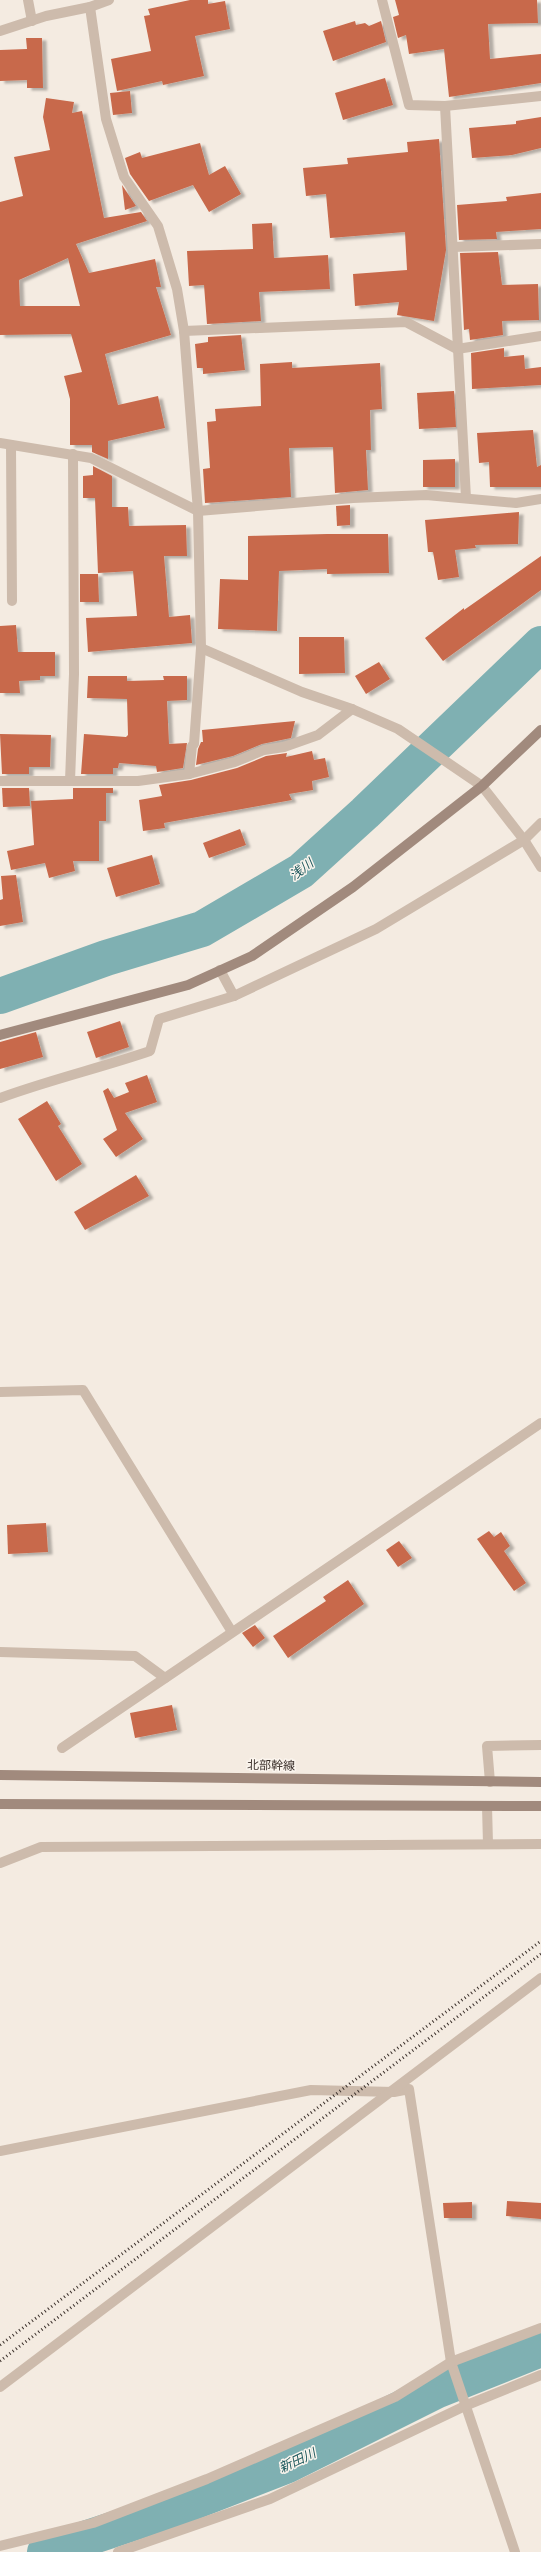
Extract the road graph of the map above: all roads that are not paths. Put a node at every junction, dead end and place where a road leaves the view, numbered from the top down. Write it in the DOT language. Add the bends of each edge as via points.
graph roads {
  1 [pos="28,0"];
  2 [pos="109,0"];
  3 [pos="382,0"];
  4 [pos="90,7"];
  5 [pos="32,21"];
  6 [pos="0,31"];
  7 [pos="541,96"];
  8 [pos="445,106"];
  9 [pos="541,244"];
  10 [pos="453,248"];
  11 [pos="184,331"];
  12 [pos="541,336"];
  13 [pos="457,349"];
  14 [pos="0,443"];
  15 [pos="11,445"];
  16 [pos="74,454"];
  17 [pos="466,498"];
  18 [pos="541,499"];
  19 [pos="198,511"];
  20 [pos="12,601"];
  21 [pos="201,648"];
  22 [pos="352,709"];
  23 [pos="541,730"];
  24 [pos="189,774"];
  25 [pos="0,781"];
  26 [pos="70,781"];
  27 [pos="482,786"];
  28 [pos="541,823"];
  29 [pos="524,840"];
  30 [pos="541,867"];
  31 [pos="220,970"];
  32 [pos="234,996"];
  33 [pos="0,1035"];
  34 [pos="0,1098"];
  35 [pos="0,1392"];
  36 [pos="541,1423"];
  37 [pos="232,1632"];
  38 [pos="0,1652"];
  39 [pos="165,1678"];
  40 [pos="541,1745"];
  41 [pos="62,1748"];
  42 [pos="0,1775"];
  43 [pos="490,1782"];
  44 [pos="541,1782"];
  45 [pos="0,1804"];
  46 [pos="487,1806"];
  47 [pos="541,1806"];
  48 [pos="488,1844"];
  49 [pos="541,1844"];
  50 [pos="0,1863"];
  51 [pos="541,1978"];
  52 [pos="394,2092"];
  53 [pos="0,2151"];
  54 [pos="541,2328"];
  55 [pos="451,2362"];
  56 [pos="541,2375"];
  57 [pos="0,2387"];
  58 [pos="466,2400"];
  59 [pos="0,2546"];
  60 [pos="118,2552"];
  61 [pos="515,2552"];
  1 -- 5 [label="street"];
  2 -- 4 [label="street"];
  3 -- 8 [label="street" via="409,105"];
  4 -- 5 [label="street"];
  4 -- 11 [label="street" via="106,119 124,177 158,226 177,289"];
  5 -- 6 [label="street"];
  7 -- 8 [label="street"];
  8 -- 10 [label="street"];
  9 -- 10 [label="street"];
  10 -- 13 [label="street"];
  11 -- 13 [label="street" via="406,322"];
  11 -- 19 [label="street"];
  12 -- 13 [label="street"];
  13 -- 17 [label="street"];
  14 -- 15 [label="street"];
  15 -- 16 [label="street"];
  15 -- 20 [label="street"];
  16 -- 19 [label="street" via="91,458"];
  16 -- 26 [label="street" via="74,674"];
  17 -- 18 [label="street" via="516,503"];
  17 -- 19 [label="street" via="426,495 353,498"];
  19 -- 21 [label="street"];
  21 -- 22 [label="street" via="302,692"];
  21 -- 24 [label="street" via="194,744"];
  22 -- 24 [label="street" via="318,735"];
  22 -- 27 [label="street" via="398,729"];
  23 -- 27 [label="street"];
  24 -- 26 [label="street" via="138,781"];
  25 -- 26 [label="street"];
  27 -- 29 [label="street"];
  27 -- 31 [label="street" via="353,887 252,956"];
  28 -- 29 [label="street"];
  29 -- 30 [label="street"];
  29 -- 32 [label="street" via="376,929"];
  31 -- 32 [label="street"];
  31 -- 33 [label="street" via="188,985"];
  32 -- 34 [label="street" via="159,1019 150,1051 40,1083"];
  35 -- 37 [label="street" via="83,1390"];
  36 -- 37 [label="street"];
  37 -- 39 [label="street"];
  38 -- 39 [label="street" via="135,1656"];
  39 -- 41 [label="street"];
  40 -- 43 [label="street" via="487,1746"];
  42 -- 43 [label="street, 北部幹線"];
  43 -- 44 [label="street, 北部幹線"];
  45 -- 46 [label="street"];
  46 -- 47 [label="street"];
  46 -- 48 [label="street"];
  48 -- 49 [label="street"];
  48 -- 50 [label="street" via="41,1847"];
  51 -- 52 [label="street"];
  52 -- 53 [label="street" via="311,2090"];
  52 -- 55 [label="street" via="409,2089"];
  52 -- 57 [label="street"];
  54 -- 55 [label="street"];
  55 -- 58 [label="street"];
  55 -- 59 [label="street" via="395,2397 207,2479 94,2523"];
  56 -- 58 [label="street"];
  58 -- 60 [label="street" via="270,2499"];
  58 -- 61 [label="street"];
}
